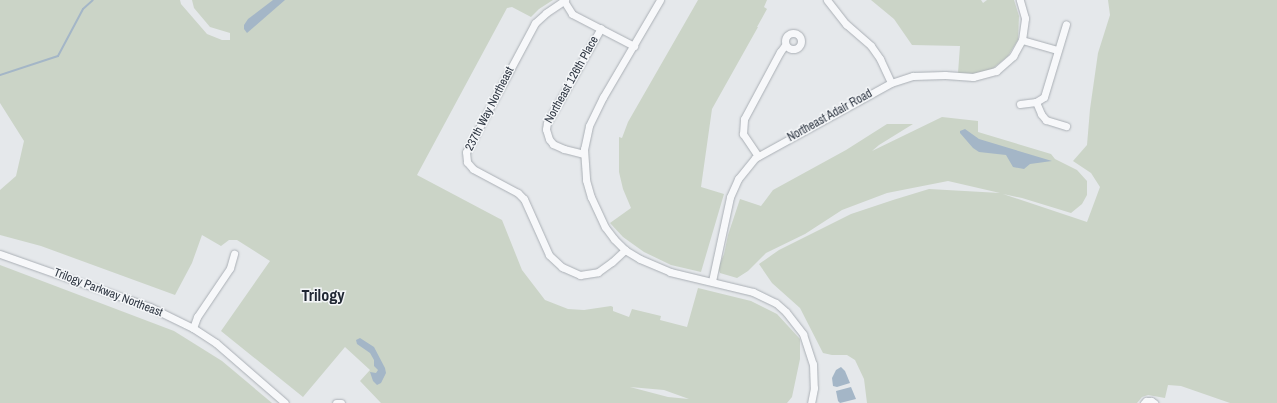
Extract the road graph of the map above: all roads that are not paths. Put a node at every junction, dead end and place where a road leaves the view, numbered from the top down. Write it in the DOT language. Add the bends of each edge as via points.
graph roads {
  1 [pos="660,0"];
  2 [pos="827,0"];
  3 [pos="1020,0"];
  4 [pos="564,1"];
  5 [pos="1066,24"];
  6 [pos="600,28"];
  7 [pos="1022,40"];
  8 [pos="785,45"];
  9 [pos="634,46"];
  10 [pos="1058,50"];
  11 [pos="891,83"];
  12 [pos="1036,102"];
  13 [pos="1020,104"];
  14 [pos="1066,126"];
  15 [pos="584,154"];
  16 [pos="758,156"];
  17 [pos="625,250"];
  18 [pos="0,254"];
  19 [pos="234,254"];
  20 [pos="712,281"];
  21 [pos="193,328"];
  22 [pos="285,403"];
  23 [pos="336,403"];
  24 [pos="341,403"];
  25 [pos="811,403"];
  26 [pos="1144,403"];
  27 [pos="1154,403"];
  1 -- 9 [label="street"];
  2 -- 11 [label="street" via="846,24 871,46"];
  3 -- 7 [label="street" via="1025,18"];
  4 -- 6 [label="street" via="572,14"];
  4 -- 17 [label="street, 237th Way Northeast" via="535,23 466,152 466,162 473,169 518,193 524,199 549,255 562,267 580,275 598,272"];
  5 -- 10 [label="street"];
  6 -- 9 [label="street"];
  6 -- 15 [label="street, Northeast 126th Place" via="546,129 553,144"];
  7 -- 10 [label="street"];
  7 -- 11 [label="street, Northeast Adair Road" via="1013,56 996,71 973,77 913,76"];
  8 -- 16 [label="street" via="744,118 743,134"];
  9 -- 15 [label="street" via="603,97 589,126"];
  10 -- 12 [label="street" via="1044,97"];
  11 -- 16 [label="street, Northeast Adair Road"];
  12 -- 13 [label="street"];
  12 -- 14 [label="street" via="1040,114 1046,120"];
  15 -- 17 [label="street" via="586,180 596,209 605,227"];
  16 -- 20 [label="street, Northeast Adair Road" via="738,179 730,197"];
  17 -- 20 [label="street" via="659,268"];
  18 -- 21 [label="street, Trilogy Parkway Northeast" via="150,307"];
  19 -- 21 [label="street" via="230,268 197,317"];
  20 -- 25 [label="street" via="763,296 786,312 796,323 803,334 813,364 814,388"];
  21 -- 22 [label="street, Trilogy Parkway Northeast" via="216,343"];
  23 -- 24 [label="street"];
  26 -- 27 [label="street"];
}
